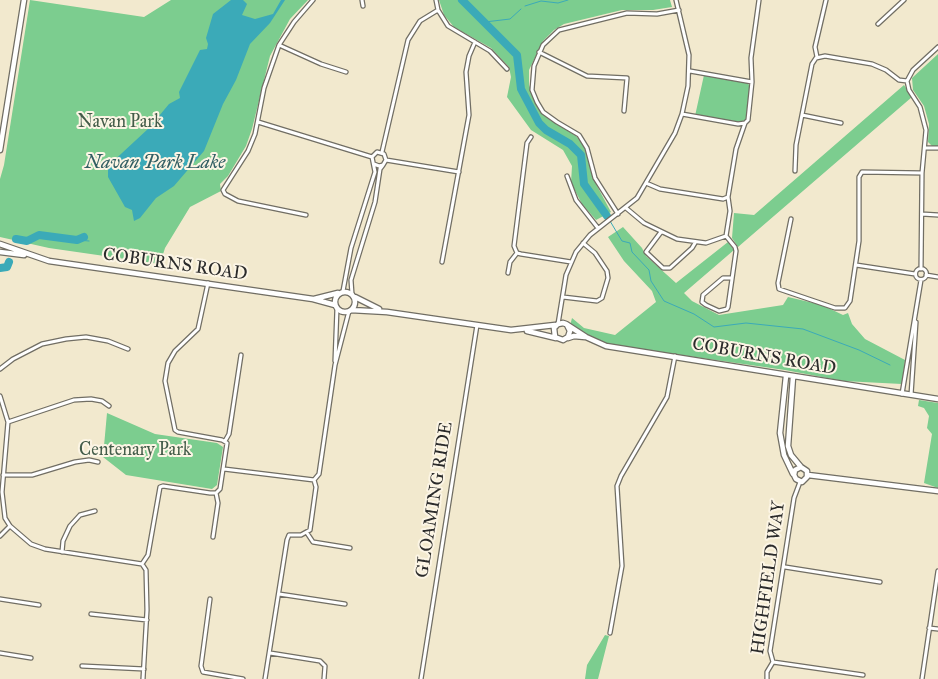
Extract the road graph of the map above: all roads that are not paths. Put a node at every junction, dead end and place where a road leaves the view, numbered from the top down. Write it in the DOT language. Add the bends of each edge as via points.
graph roads {
  1 [pos="24,0"];
  2 [pos="313,0"];
  3 [pos="362,0"];
  4 [pos="436,0"];
  5 [pos="676,0"];
  6 [pos="759,0"];
  7 [pos="826,0"];
  8 [pos="904,0"];
  9 [pos="364,6"];
  10 [pos="438,10"];
  11 [pos="679,10"];
  12 [pos="878,24"];
  13 [pos="475,42"];
  14 [pos="279,45"];
  15 [pos="938,47"];
  16 [pos="540,52"];
  17 [pos="817,57"];
  18 [pos="507,69"];
  19 [pos="690,71"];
  20 [pos="346,72"];
  21 [pos="907,81"];
  22 [pos="752,82"];
  23 [pos="624,111"];
  24 [pos="682,114"];
  25 [pos="802,116"];
  26 [pos="258,122"];
  27 [pos="745,123"];
  28 [pos="841,123"];
  29 [pos="531,137"];
  30 [pos="925,148"];
  31 [pos="938,148"];
  32 [pos="0,150"];
  33 [pos="382,152"];
  34 [pos="372,157"];
  35 [pos="386,160"];
  36 [pos="374,164"];
  37 [pos="384,165"];
  38 [pos="795,170"];
  39 [pos="459,172"];
  40 [pos="922,173"];
  41 [pos="567,176"];
  42 [pos="646,183"];
  43 [pos="728,197"];
  44 [pos="626,208"];
  45 [pos="618,214"];
  46 [pos="922,214"];
  47 [pos="306,215"];
  48 [pos="938,215"];
  49 [pos="791,219"];
  50 [pos="598,228"];
  51 [pos="661,232"];
  52 [pos="726,236"];
  53 [pos="583,243"];
  54 [pos="695,243"];
  55 [pos="0,244"];
  56 [pos="0,252"];
  57 [pos="517,253"];
  58 [pos="33,256"];
  59 [pos="442,262"];
  60 [pos="571,262"];
  61 [pos="856,265"];
  62 [pos="921,269"];
  63 [pos="508,273"];
  64 [pos="915,274"];
  65 [pos="926,275"];
  66 [pos="938,277"];
  67 [pos="732,278"];
  68 [pos="921,280"];
  69 [pos="208,283"];
  70 [pos="341,292"];
  71 [pos="353,295"];
  72 [pos="563,297"];
  73 [pos="313,299"];
  74 [pos="336,307"];
  75 [pos="350,310"];
  76 [pos="562,310"];
  77 [pos="387,312"];
  78 [pos="917,312"];
  79 [pos="567,324"];
  80 [pos="477,325"];
  81 [pos="556,325"];
  82 [pos="522,330"];
  83 [pos="586,337"];
  84 [pos="557,338"];
  85 [pos="566,339"];
  86 [pos="128,349"];
  87 [pos="241,355"];
  88 [pos="675,356"];
  89 [pos="335,365"];
  90 [pos="0,369"];
  91 [pos="786,376"];
  92 [pos="793,377"];
  93 [pos="902,394"];
  94 [pos="911,395"];
  95 [pos="0,396"];
  96 [pos="938,399"];
  97 [pos="109,406"];
  98 [pos="8,422"];
  99 [pos="225,441"];
  100 [pos="98,462"];
  101 [pos="801,467"];
  102 [pos="224,469"];
  103 [pos="4,475"];
  104 [pos="794,475"];
  105 [pos="808,475"];
  106 [pos="314,480"];
  107 [pos="800,482"];
  108 [pos="936,492"];
  109 [pos="216,493"];
  110 [pos="95,511"];
  111 [pos="10,526"];
  112 [pos="307,533"];
  113 [pos="0,536"];
  114 [pos="213,537"];
  115 [pos="350,548"];
  116 [pos="62,552"];
  117 [pos="142,564"];
  118 [pos="784,567"];
  119 [pos="938,571"];
  120 [pos="938,578"];
  121 [pos="880,582"];
  122 [pos="279,594"];
  123 [pos="0,599"];
  124 [pos="210,599"];
  125 [pos="346,604"];
  126 [pos="39,606"];
  127 [pos="91,614"];
  128 [pos="147,620"];
  129 [pos="929,628"];
  130 [pos="938,629"];
  131 [pos="610,633"];
  132 [pos="0,653"];
  133 [pos="270,653"];
  134 [pos="31,658"];
  135 [pos="773,662"];
  136 [pos="82,666"];
  137 [pos="144,669"];
  138 [pos="863,675"];
  139 [pos="143,679"];
  140 [pos="243,679"];
  141 [pos="265,679"];
  142 [pos="324,679"];
  143 [pos="421,679"];
  144 [pos="767,679"];
  145 [pos="923,679"];
  1 -- 32 [label="street"];
  2 -- 14 [label="street"];
  3 -- 9 [label="street"];
  4 -- 10 [label="street"];
  5 -- 11 [label="street"];
  6 -- 22 [label="street" via="751,58"];
  7 -- 17 [label="street" via="815,47"];
  8 -- 12 [label="street"];
  10 -- 13 [label="street" via="448,26"];
  10 -- 33 [label="street" via="420,22 408,40"];
  11 -- 16 [label="street" via="657,14 627,13 568,27 554,34"];
  11 -- 19 [label="street"];
  13 -- 18 [label="street" via="490,51"];
  13 -- 39 [label="street" via="467,64 469,115"];
  14 -- 20 [label="street"];
  14 -- 26 [label="street" via="266,81"];
  15 -- 21 [label="street" via="913,70"];
  16 -- 23 [label="street" via="587,76 627,78"];
  16 -- 45 [label="street" via="532,77 532,90 537,102 543,112 579,134 587,148 595,178"];
  17 -- 21 [label="street" via="872,64 899,80"];
  17 -- 25 [label="street" via="812,64"];
  19 -- 22 [label="street"];
  19 -- 24 [label="street"];
  21 -- 30 [label="street" via="924,118"];
  22 -- 27 [label="street"];
  24 -- 27 [label="street"];
  24 -- 42 [label="street"];
  25 -- 28 [label="street"];
  25 -- 38 [label="street"];
  26 -- 34 [label="street"];
  26 -- 47 [label="street" via="248,151 224,190 225,194 238,201"];
  27 -- 43 [label="street" via="736,149"];
  29 -- 57 [label="street" via="527,143 514,246"];
  30 -- 31 [label="street"];
  30 -- 40 [label="street"];
  33 -- 34 [label="street"];
  33 -- 35 [label="street"];
  34 -- 36 [label="street"];
  35 -- 37 [label="street"];
  35 -- 39 [label="street"];
  36 -- 37 [label="street"];
  36 -- 70 [label="street" via="375,172"];
  37 -- 71 [label="street" via="380,169 375,202 351,280"];
  39 -- 59 [label="street"];
  40 -- 46 [label="street"];
  40 -- 61 [label="street" via="862,172 859,177"];
  41 -- 50 [label="street" via="576,200"];
  42 -- 43 [label="street" via="723,199"];
  42 -- 44 [label="street"];
  43 -- 52 [label="street" via="730,211"];
  44 -- 45 [label="street"];
  44 -- 51 [label="street"];
  45 -- 50 [label="street"];
  46 -- 48 [label="street"];
  46 -- 62 [label="street"];
  49 -- 61 [label="street" via="778,283 781,291 839,309 845,308 850,301"];
  50 -- 53 [label="street"];
  51 -- 54 [label="street"];
  51 -- 54 [label="street" via="646,252 663,268 670,268"];
  52 -- 54 [label="street"];
  52 -- 67 [label="street" via="736,251"];
  53 -- 60 [label="street"];
  53 -- 72 [label="street" via="595,253 607,271 602,298 597,301"];
  55 -- 58 [label="street, COBURNS ROAD"];
  56 -- 58 [label="street, COBURNS ROAD"];
  57 -- 60 [label="street"];
  57 -- 63 [label="street" via="510,262"];
  58 -- 69 [label="street, COBURNS ROAD"];
  60 -- 72 [label="street"];
  61 -- 64 [label="street"];
  62 -- 64 [label="street"];
  62 -- 65 [label="street"];
  64 -- 68 [label="street"];
  65 -- 66 [label="street"];
  65 -- 68 [label="street"];
  67 -- 67 [label="street" via="723,278 703,295 703,304 715,310 726,310"];
  68 -- 78 [label="street"];
  69 -- 73 [label="street, COBURNS ROAD"];
  69 -- 99 [label="street" via="198,329 175,351 168,363 166,394 174,430"];
  70 -- 71 [label="street"];
  70 -- 73 [label="street, COBURNS ROAD"];
  70 -- 74 [label="street" via="335,299"];
  71 -- 75 [label="street" via="354,305"];
  71 -- 77 [label="street"];
  72 -- 76 [label="street"];
  73 -- 74 [label="street, COBURNS ROAD"];
  74 -- 75 [label="street" via="343,312"];
  74 -- 89 [label="street"];
  75 -- 77 [label="street"];
  75 -- 89 [label="street"];
  76 -- 79 [label="street"];
  76 -- 81 [label="street"];
  77 -- 80 [label="street"];
  78 -- 93 [label="street"];
  78 -- 94 [label="street"];
  79 -- 81 [label="street"];
  79 -- 83 [label="street, COBURNS ROAD"];
  79 -- 85 [label="street" via="570,334"];
  80 -- 82 [label="street"];
  80 -- 143 [label="street, GLOAMING RIDE"];
  81 -- 82 [label="street"];
  81 -- 84 [label="street" via="554,334"];
  82 -- 84 [label="street"];
  83 -- 85 [label="street, COBURNS ROAD"];
  83 -- 88 [label="street, COBURNS ROAD" via="606,346"];
  84 -- 85 [label="street"];
  86 -- 90 [label="street" via="86,337 66,339 42,344"];
  87 -- 99 [label="street" via="229,434"];
  88 -- 91 [label="street, COBURNS ROAD"];
  88 -- 131 [label="street" via="667,397 617,486 622,566"];
  89 -- 106 [label="street" via="319,474"];
  91 -- 92 [label="street, COBURNS ROAD"];
  91 -- 104 [label="street" via="780,433 784,455"];
  92 -- 93 [label="street, COBURNS ROAD"];
  92 -- 101 [label="street" via="788,446"];
  93 -- 94 [label="street, COBURNS ROAD"];
  94 -- 96 [label="street, COBURNS ROAD"];
  95 -- 98 [label="street"];
  97 -- 98 [label="street" via="91,399 74,400"];
  98 -- 103 [label="street"];
  99 -- 102 [label="street"];
  100 -- 103 [label="street" via="75,462 32,475"];
  101 -- 104 [label="street" via="795,470"];
  101 -- 105 [label="street"];
  102 -- 106 [label="street"];
  102 -- 109 [label="street" via="220,489"];
  103 -- 111 [label="street" via="3,505"];
  104 -- 107 [label="street"];
  105 -- 107 [label="street"];
  105 -- 108 [label="street"];
  106 -- 112 [label="street" via="316,487"];
  107 -- 118 [label="street, HIGHFIELD WAY" via="794,498"];
  109 -- 114 [label="street" via="218,503"];
  109 -- 117 [label="street" via="160,487 148,555"];
  110 -- 116 [label="street" via="80,515 70,526"];
  111 -- 113 [label="street"];
  111 -- 116 [label="street" via="31,544"];
  112 -- 115 [label="street" via="313,542"];
  112 -- 122 [label="street" via="289,535"];
  116 -- 117 [label="street"];
  117 -- 128 [label="street" via="146,570"];
  118 -- 121 [label="street"];
  118 -- 135 [label="street, HIGHFIELD WAY" via="770,651"];
  119 -- 120 [label="street"];
  120 -- 129 [label="street"];
  122 -- 125 [label="street"];
  122 -- 133 [label="street"];
  123 -- 126 [label="street"];
  124 -- 140 [label="street" via="201,666 203,672"];
  127 -- 128 [label="street"];
  128 -- 137 [label="street"];
  129 -- 130 [label="street"];
  129 -- 145 [label="street"];
  132 -- 134 [label="street"];
  133 -- 141 [label="street"];
  133 -- 142 [label="street" via="320,661 325,666"];
  135 -- 138 [label="street"];
  135 -- 144 [label="street, HIGHFIELD WAY"];
  136 -- 137 [label="street"];
  137 -- 139 [label="street"];
}
